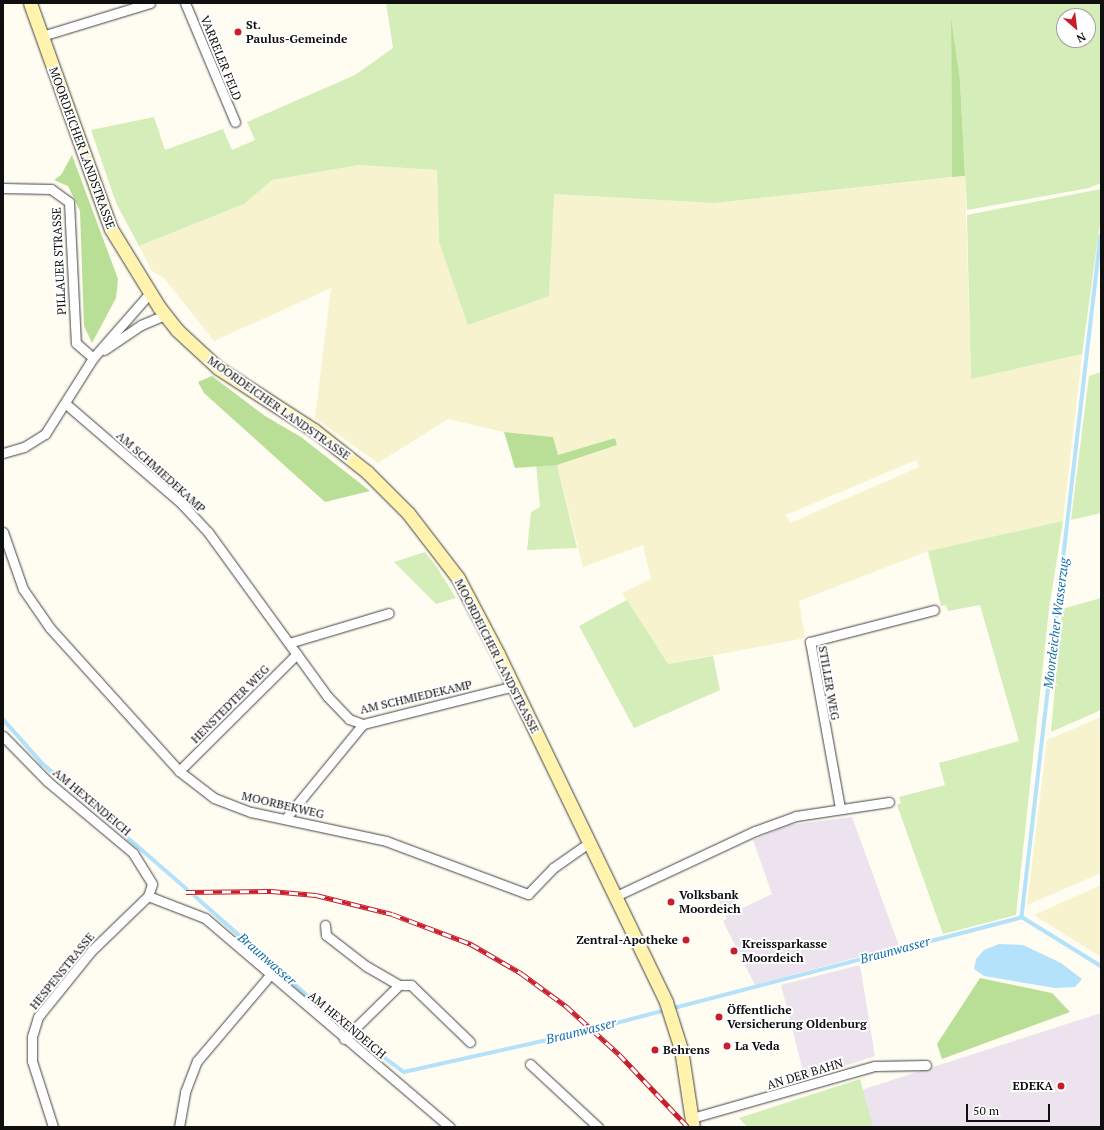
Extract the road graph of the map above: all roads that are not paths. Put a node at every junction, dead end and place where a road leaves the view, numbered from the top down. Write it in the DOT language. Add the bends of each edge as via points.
graph roads {
  1 [pos="30,3"];
  2 [pos="150,3"];
  3 [pos="186,3"];
  4 [pos="42,36"];
  5 [pos="235,122"];
  6 [pos="3,188"];
  7 [pos="150,293"];
  8 [pos="165,315"];
  9 [pos="93,358"];
  10 [pos="66,404"];
  11 [pos="3,453"];
  12 [pos="3,532"];
  13 [pos="934,610"];
  14 [pos="389,613"];
  15 [pos="289,643"];
  16 [pos="297,654"];
  17 [pos="514,686"];
  18 [pos="363,724"];
  19 [pos="3,736"];
  20 [pos="180,771"];
  21 [pos="889,802"];
  22 [pos="840,808"];
  23 [pos="285,819"];
  24 [pos="590,842"];
  25 [pos="148,894"];
  26 [pos="616,896"];
  27 [pos="324,925"];
  28 [pos="270,975"];
  29 [pos="398,985"];
  30 [pos="344,1039"];
  31 [pos="470,1042"];
  32 [pos="530,1064"];
  33 [pos="926,1065"];
  34 [pos="692,1123"];
  35 [pos="53,1127"];
  36 [pos="179,1127"];
  37 [pos="450,1127"];
  38 [pos="598,1127"];
  1 -- 4 [label="main road, MOORDEICHER LANDSTRASSE"];
  2 -- 4 [label="street"];
  3 -- 5 [label="street, VARRELER FELD"];
  4 -- 7 [label="main road, MOORDEICHER LANDSTRASSE" via="111,229"];
  6 -- 9 [label="street, PILLAUER STRASSE" via="51,189 69,202 76,343"];
  7 -- 8 [label="main road, MOORDEICHER LANDSTRASSE"];
  7 -- 9 [label="street"];
  8 -- 9 [label="street" via="121,337"];
  8 -- 17 [label="main road, MOORDEICHER LANDSTRASSE" via="218,368 340,449 394,498 458,578"];
  9 -- 10 [label="street"];
  10 -- 11 [label="street" via="46,434 24,447"];
  10 -- 15 [label="street, AM SCHMIEDEKAMP" via="180,502 208,532"];
  12 -- 20 [label="street, MOORBEKWEG" via="17,575 37,610"];
  13 -- 22 [label="street, STILLER WEG" via="810,642"];
  14 -- 15 [label="street"];
  15 -- 16 [label="street, AM SCHMIEDEKAMP"];
  16 -- 18 [label="street, AM SCHMIEDEKAMP" via="339,710 349,719"];
  16 -- 20 [label="street, HENSTEDTER WEG"];
  17 -- 18 [label="street, AM SCHMIEDEKAMP"];
  17 -- 24 [label="main road, MOORDEICHER LANDSTRASSE"];
  18 -- 23 [label="street"];
  19 -- 25 [label="street, AM HEXENDEICH" via="47,781 133,853 150,876"];
  20 -- 23 [label="street, MOORBEKWEG" via="206,792 231,806"];
  21 -- 22 [label="street"];
  22 -- 26 [label="street" via="796,816 755,831"];
  23 -- 24 [label="street, MOORBEKWEG" via="386,841 528,894 553,868"];
  24 -- 26 [label="main road, MOORDEICHER LANDSTRASSE"];
  25 -- 28 [label="street, AM HEXENDEICH" via="205,918"];
  25 -- 35 [label="street, HESPENSTRASSE" via="92,950 38,1017 31,1045 32,1061"];
  26 -- 34 [label="main road, MOORDEICHER LANDSTRASSE" via="672,1018"];
  27 -- 29 [label="street" via="326,935 366,966"];
  28 -- 30 [label="street, AM HEXENDEICH"];
  28 -- 36 [label="street" via="197,1061 185,1092"];
  29 -- 30 [label="street"];
  29 -- 31 [label="street" via="411,985"];
  30 -- 37 [label="street, AM HEXENDEICH"];
  32 -- 38 [label="street"];
  33 -- 34 [label="street, AN DER BAHN" via="876,1066"];
}
